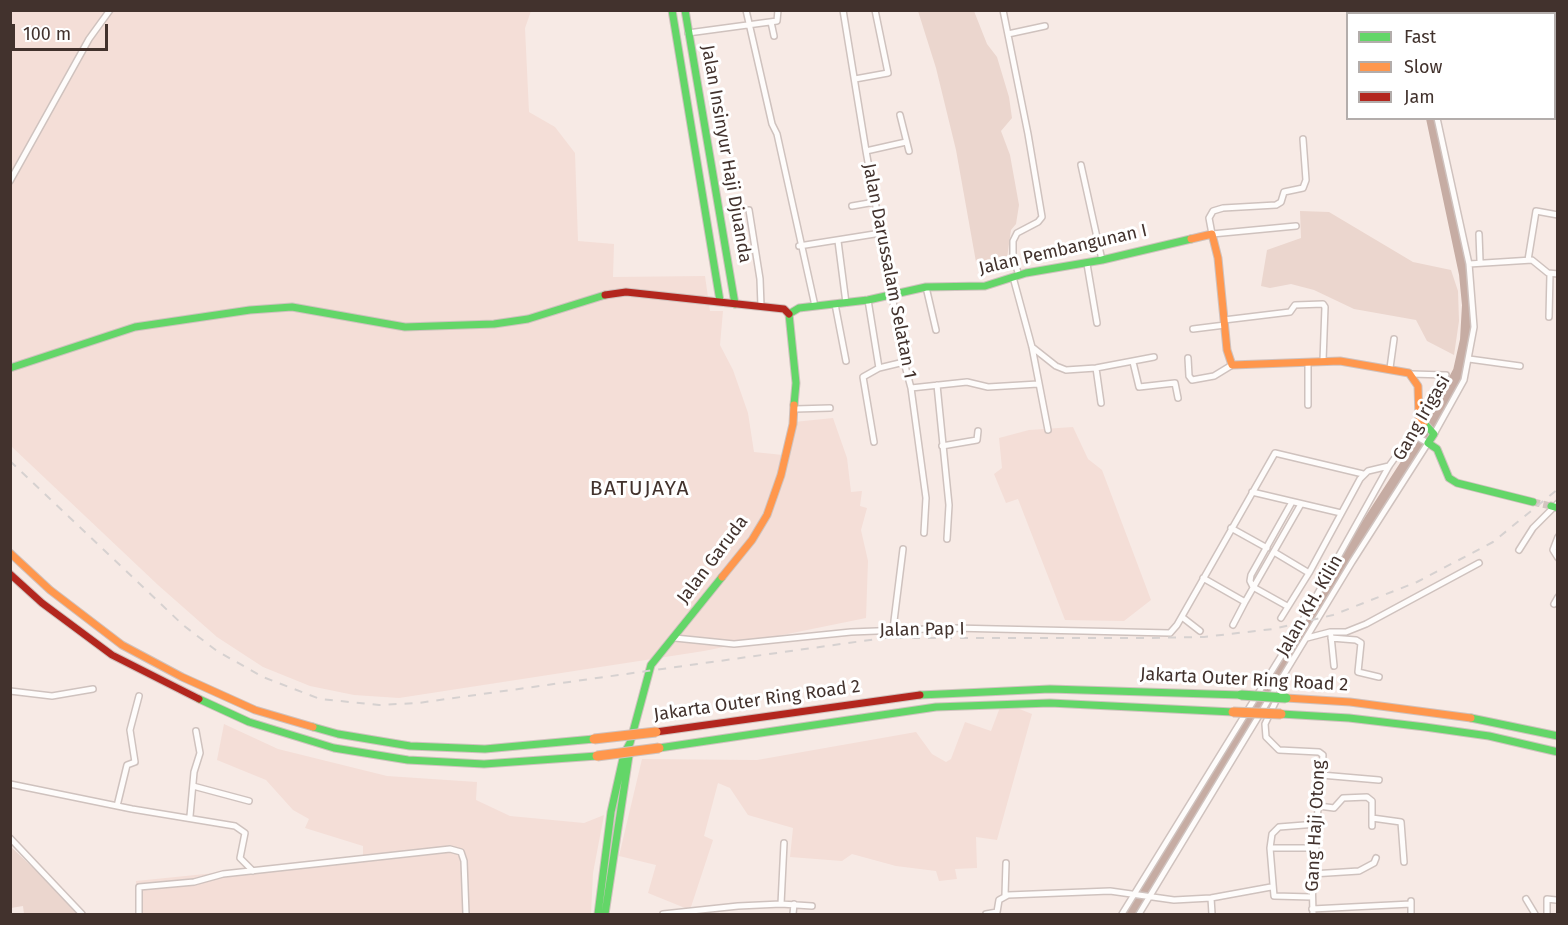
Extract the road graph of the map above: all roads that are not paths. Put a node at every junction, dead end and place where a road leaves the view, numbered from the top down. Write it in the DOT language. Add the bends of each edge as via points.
graph roads {
  1 [pos="110,10"];
  2 [pos="672,10"];
  3 [pos="685,10"];
  4 [pos="746,10"];
  5 [pos="778,10"];
  6 [pos="843,10"];
  7 [pos="875,10"];
  8 [pos="1003,10"];
  9 [pos="771,22"];
  10 [pos="750,25"];
  11 [pos="1045,26"];
  12 [pos="688,33"];
  13 [pos="1008,34"];
  14 [pos="774,36"];
  15 [pos="855,79"];
  16 [pos="900,115"];
  17 [pos="1437,120"];
  18 [pos="1303,139"];
  19 [pos="906,142"];
  20 [pos="866,151"];
  21 [pos="909,152"];
  22 [pos="1081,165"];
  23 [pos="10,181"];
  24 [pos="875,202"];
  25 [pos="852,206"];
  26 [pos="749,210"];
  27 [pos="1557,215"];
  28 [pos="1296,226"];
  29 [pos="881,233"];
  30 [pos="1212,234"];
  31 [pos="1479,234"];
  32 [pos="838,241"];
  33 [pos="800,246"];
  34 [pos="1528,260"];
  35 [pos="1102,261"];
  36 [pos="1480,261"];
  37 [pos="1087,264"];
  38 [pos="1469,264"];
  39 [pos="1550,274"];
  40 [pos="1557,274"];
  41 [pos="1016,276"];
  42 [pos="926,287"];
  43 [pos="893,295"];
  44 [pos="868,300"];
  45 [pos="720,301"];
  46 [pos="846,303"];
  47 [pos="735,304"];
  48 [pos="835,304"];
  49 [pos="761,306"];
  50 [pos="815,306"];
  51 [pos="789,314"];
  52 [pos="1549,317"];
  53 [pos="1097,323"];
  54 [pos="1225,323"];
  55 [pos="1193,329"];
  56 [pos="936,330"];
  57 [pos="1394,339"];
  58 [pos="1032,347"];
  59 [pos="1154,357"];
  60 [pos="1188,358"];
  61 [pos="1469,359"];
  62 [pos="846,361"];
  63 [pos="1323,361"];
  64 [pos="904,362"];
  65 [pos="1133,362"];
  66 [pos="1308,362"];
  67 [pos="1232,364"];
  68 [pos="1520,366"];
  69 [pos="10,368"];
  70 [pos="879,368"];
  71 [pos="1096,368"];
  72 [pos="1390,368"];
  73 [pos="1411,374"];
  74 [pos="1446,375"];
  75 [pos="1038,384"];
  76 [pos="937,385"];
  77 [pos="911,388"];
  78 [pos="1178,398"];
  79 [pos="1101,404"];
  80 [pos="1308,405"];
  81 [pos="830,408"];
  82 [pos="795,409"];
  83 [pos="1422,421"];
  84 [pos="1048,430"];
  85 [pos="978,431"];
  86 [pos="1433,433"];
  87 [pos="1415,436"];
  88 [pos="874,442"];
  89 [pos="1428,443"];
  90 [pos="942,446"];
  91 [pos="1389,466"];
  92 [pos="1363,474"];
  93 [pos="1252,492"];
  94 [pos="1292,502"];
  95 [pos="1533,502"];
  96 [pos="1301,504"];
  97 [pos="1555,506"];
  98 [pos="1341,513"];
  99 [pos="1231,528"];
  100 [pos="924,533"];
  101 [pos="1557,537"];
  102 [pos="947,539"];
  103 [pos="1267,548"];
  104 [pos="903,549"];
  105 [pos="1519,550"];
  106 [pos="1274,552"];
  107 [pos="10,553"];
  108 [pos="1557,558"];
  109 [pos="1479,563"];
  110 [pos="1309,573"];
  111 [pos="10,574"];
  112 [pos="1203,578"];
  113 [pos="1253,587"];
  114 [pos="1557,597"];
  115 [pos="1245,602"];
  116 [pos="1554,604"];
  117 [pos="1287,606"];
  118 [pos="1182,617"];
  119 [pos="1281,618"];
  120 [pos="1233,625"];
  121 [pos="893,629"];
  122 [pos="1200,631"];
  123 [pos="1330,632"];
  124 [pos="675,638"];
  125 [pos="1307,638"];
  126 [pos="1331,639"];
  127 [pos="1334,666"];
  128 [pos="1379,677"];
  129 [pos="1283,680"];
  130 [pos="93,689"];
  131 [pos="10,691"];
  132 [pos="139,696"];
  133 [pos="196,731"];
  134 [pos="1557,736"];
  135 [pos="1557,752"];
  136 [pos="1321,775"];
  137 [pos="1379,780"];
  138 [pos="10,784"];
  139 [pos="193,786"];
  140 [pos="249,801"];
  141 [pos="117,806"];
  142 [pos="1318,806"];
  143 [pos="190,816"];
  144 [pos="1372,818"];
  145 [pos="1317,825"];
  146 [pos="1372,826"];
  147 [pos="10,838"];
  148 [pos="784,843"];
  149 [pos="1270,848"];
  150 [pos="1316,848"];
  151 [pos="1376,858"];
  152 [pos="1404,862"];
  153 [pos="1006,863"];
  154 [pos="253,871"];
  155 [pos="1312,874"];
  156 [pos="1271,887"];
  157 [pos="603,891"];
  158 [pos="1005,896"];
  159 [pos="1136,896"];
  160 [pos="1148,897"];
  161 [pos="1312,897"];
  162 [pos="1211,898"];
  163 [pos="1526,899"];
  164 [pos="1556,900"];
  165 [pos="781,904"];
  166 [pos="794,904"];
  167 [pos="812,906"];
  168 [pos="1313,912"];
  169 [pos="82,915"];
  170 [pos="139,915"];
  171 [pos="466,915"];
  172 [pos="598,915"];
  173 [pos="606,915"];
  174 [pos="663,915"];
  175 [pos="793,915"];
  176 [pos="986,915"];
  177 [pos="1122,915"];
  178 [pos="1139,915"];
  179 [pos="1212,915"];
  180 [pos="1411,915"];
  181 [pos="1535,915"];
  182 [pos="1546,915"];
  1 -- 23 [label="street" via="89,39"];
  2 -- 45 [label="main road, Jalan Insinyur Haji Djuanda"];
  3 -- 12 [label="main road, Jalan Insinyur Haji Djuanda"];
  4 -- 10 [label="street"];
  5 -- 9 [label="street" via="778,20"];
  6 -- 15 [label="street, Jalan Darussalam Selatan 1"];
  7 -- 15 [label="street" via="888,73"];
  8 -- 13 [label="street"];
  9 -- 10 [label="street"];
  9 -- 14 [label="street"];
  10 -- 12 [label="street"];
  10 -- 33 [label="street"];
  11 -- 13 [label="street"];
  12 -- 47 [label="main road, Jalan Insinyur Haji Djuanda"];
  13 -- 41 [label="street" via="1042,217 1017,233 1012,241"];
  15 -- 20 [label="street, Jalan Darussalam Selatan 1"];
  16 -- 19 [label="street"];
  17 -- 38 [label="street, Gang Irigasi"];
  18 -- 30 [label="street" via="1304,187 1284,192 1276,205 1213,211 1209,218"];
  19 -- 20 [label="street"];
  19 -- 21 [label="street"];
  20 -- 24 [label="street, Jalan Darussalam Selatan 1"];
  22 -- 35 [label="street"];
  24 -- 25 [label="street"];
  24 -- 29 [label="street, Jalan Darussalam Selatan 1"];
  26 -- 49 [label="street"];
  27 -- 34 [label="street" via="1536,212"];
  28 -- 30 [label="street"];
  29 -- 32 [label="street"];
  29 -- 43 [label="street, Jalan Darussalam Selatan 1"];
  30 -- 35 [label="main road, Jalan Pembangunan I"];
  30 -- 54 [label="main road"];
  31 -- 36 [label="street"];
  32 -- 33 [label="street"];
  32 -- 46 [label="street"];
  33 -- 50 [label="street"];
  34 -- 36 [label="street"];
  34 -- 39 [label="street"];
  35 -- 37 [label="main road, Jalan Pembangunan I"];
  36 -- 38 [label="street"];
  37 -- 41 [label="main road, Jalan Pembangunan I"];
  37 -- 53 [label="street"];
  38 -- 61 [label="street, Gang Irigasi" via="1474,303"];
  39 -- 40 [label="street"];
  39 -- 52 [label="street"];
  41 -- 42 [label="main road, Jalan Pembangunan I" via="975,287"];
  41 -- 58 [label="street"];
  42 -- 43 [label="main road, Jalan Pembangunan I"];
  42 -- 56 [label="street"];
  43 -- 44 [label="main road, Jalan Pembangunan I"];
  43 -- 64 [label="street, Jalan Darussalam Selatan 1"];
  44 -- 46 [label="main road, Jalan Pembangunan I"];
  44 -- 70 [label="street"];
  45 -- 47 [label="main road"];
  45 -- 69 [label="main road" via="626,292 603,295 528,319 422,327 292,307 250,309 135,327"];
  46 -- 48 [label="main road, Jalan Pembangunan I"];
  47 -- 49 [label="main road"];
  48 -- 50 [label="main road, Jalan Pembangunan I"];
  48 -- 62 [label="street"];
  49 -- 51 [label="main road" via="784,309"];
  50 -- 51 [label="main road, Jalan Pembangunan I"];
  51 -- 82 [label="main road, Jalan Garuda" via="795,351"];
  54 -- 55 [label="street"];
  54 -- 63 [label="street" via="1290,312 1295,304 1323,304"];
  54 -- 67 [label="main road"];
  57 -- 72 [label="street"];
  58 -- 71 [label="street" via="1066,370"];
  58 -- 75 [label="street"];
  59 -- 65 [label="street"];
  60 -- 67 [label="street" via="1189,376 1195,380 1221,374"];
  61 -- 68 [label="street"];
  61 -- 86 [label="street, Gang Irigasi" via="1464,381"];
  63 -- 66 [label="main road"];
  63 -- 72 [label="main road"];
  64 -- 70 [label="street"];
  64 -- 77 [label="street, Jalan Darussalam Selatan 1"];
  65 -- 71 [label="street"];
  65 -- 78 [label="street" via="1139,387 1175,383"];
  66 -- 67 [label="main road"];
  66 -- 80 [label="street"];
  70 -- 88 [label="street" via="863,377"];
  71 -- 79 [label="street"];
  72 -- 73 [label="main road"];
  73 -- 74 [label="street"];
  73 -- 83 [label="main road" via="1418,386"];
  75 -- 76 [label="street"];
  75 -- 84 [label="street"];
  76 -- 77 [label="street"];
  76 -- 90 [label="street"];
  77 -- 100 [label="street, Jalan Darussalam Selatan 1" via="927,498"];
  81 -- 82 [label="street"];
  82 -- 124 [label="main road, Jalan Garuda" via="785,460 767,515 739,558"];
  83 -- 86 [label="main road"];
  83 -- 87 [label="street, Jalan KH. Kilin"];
  85 -- 90 [label="street" via="977,440"];
  86 -- 89 [label="main road, Gang Irigasi"];
  87 -- 89 [label="street"];
  87 -- 91 [label="street, Jalan KH. Kilin"];
  89 -- 95 [label="main road" via="1437,449 1445,474 1457,483"];
  89 -- 125 [label="street, Gang Irigasi"];
  90 -- 102 [label="street" via="949,505"];
  91 -- 92 [label="street"];
  91 -- 159 [label="street, Jalan KH. Kilin" via="1299,627"];
  92 -- 93 [label="street" via="1275,453"];
  92 -- 98 [label="street"];
  93 -- 94 [label="street"];
  93 -- 99 [label="street"];
  94 -- 96 [label="street"];
  94 -- 103 [label="street"];
  96 -- 98 [label="street"];
  96 -- 106 [label="street"];
  97 -- 105 [label="street" via="1533,528"];
  98 -- 110 [label="street"];
  99 -- 103 [label="street"];
  99 -- 112 [label="street"];
  101 -- 108 [label="street" via="1553,550"];
  103 -- 113 [label="street" via="1250,579"];
  104 -- 121 [label="street"];
  106 -- 110 [label="street"];
  106 -- 113 [label="street"];
  107 -- 134 [label="main road, Jakarta Outer Ring Road 2, bridge" via="50,590 122,645 182,677 255,710 338,734 410,746 485,749 656,732 935,693 1050,688 1350,702 1494,722"];
  109 -- 123 [label="street" via="1366,624 1346,632"];
  110 -- 117 [label="street"];
  111 -- 135 [label="main road, Jakarta Outer Ring Road 2, bridge" via="112,655 176,689 249,722 334,748 408,760 484,764 597,756 936,707 1050,703 1349,718 1489,736"];
  112 -- 115 [label="street"];
  112 -- 118 [label="street"];
  113 -- 115 [label="street"];
  113 -- 117 [label="street"];
  114 -- 116 [label="street"];
  115 -- 120 [label="street"];
  117 -- 119 [label="street"];
  118 -- 121 [label="street, Jalan Pap I" via="1170,633"];
  118 -- 122 [label="street"];
  121 -- 124 [label="street, Jalan Pap I" via="734,644"];
  123 -- 125 [label="street"];
  123 -- 126 [label="street"];
  124 -- 157 [label="main road, Jalan Garuda" via="651,665 630,743 631,755"];
  125 -- 129 [label="street, Jalan KH. Kilin"];
  126 -- 127 [label="street"];
  126 -- 128 [label="street" via="1356,640 1361,644 1358,672"];
  129 -- 136 [label="street, Gang Haji Otong" via="1265,724 1266,737 1288,753 1322,753"];
  129 -- 160 [label="street, Jalan KH. Kilin"];
  130 -- 131 [label="street" via="52,696"];
  132 -- 141 [label="street" via="130,730 135,762 127,765"];
  133 -- 139 [label="street" via="200,753"];
  136 -- 137 [label="street"];
  136 -- 142 [label="street, Gang Haji Otong"];
  138 -- 141 [label="street"];
  139 -- 140 [label="street"];
  139 -- 143 [label="street"];
  141 -- 143 [label="street"];
  142 -- 144 [label="street" via="1334,808 1345,797 1367,797 1372,801"];
  142 -- 145 [label="street, Gang Haji Otong"];
  143 -- 154 [label="street" via="244,829 240,858"];
  144 -- 146 [label="street"];
  144 -- 152 [label="street" via="1401,822"];
  145 -- 149 [label="street" via="1279,827 1272,834"];
  145 -- 150 [label="street, Gang Haji Otong"];
  147 -- 169 [label="street"];
  148 -- 165 [label="street"];
  149 -- 150 [label="street"];
  149 -- 156 [label="street"];
  150 -- 155 [label="street, Gang Haji Otong"];
  151 -- 155 [label="street" via="1359,871"];
  153 -- 158 [label="street"];
  154 -- 170 [label="street" via="139,887"];
  154 -- 171 [label="street" via="450,849 461,852 464,861"];
  155 -- 161 [label="street, Gang Haji Otong"];
  156 -- 161 [label="street" via="1274,896"];
  156 -- 162 [label="street"];
  157 -- 172 [label="main road, Jalan Garuda"];
  157 -- 173 [label="main road, Jalan Garuda"];
  158 -- 159 [label="street" via="1110,891"];
  158 -- 176 [label="street" via="999,900 997,912"];
  159 -- 160 [label="street"];
  159 -- 177 [label="street, Jalan KH. Kilin"];
  160 -- 162 [label="street"];
  160 -- 178 [label="street, Jalan KH. Kilin"];
  161 -- 168 [label="street, Gang Haji Otong"];
  162 -- 179 [label="street"];
  163 -- 181 [label="street"];
  164 -- 182 [label="street" via="1547,899"];
  165 -- 166 [label="street"];
  165 -- 174 [label="street"];
  166 -- 167 [label="street"];
  166 -- 175 [label="street"];
  168 -- 180 [label="street" via="1411,903"];
}
